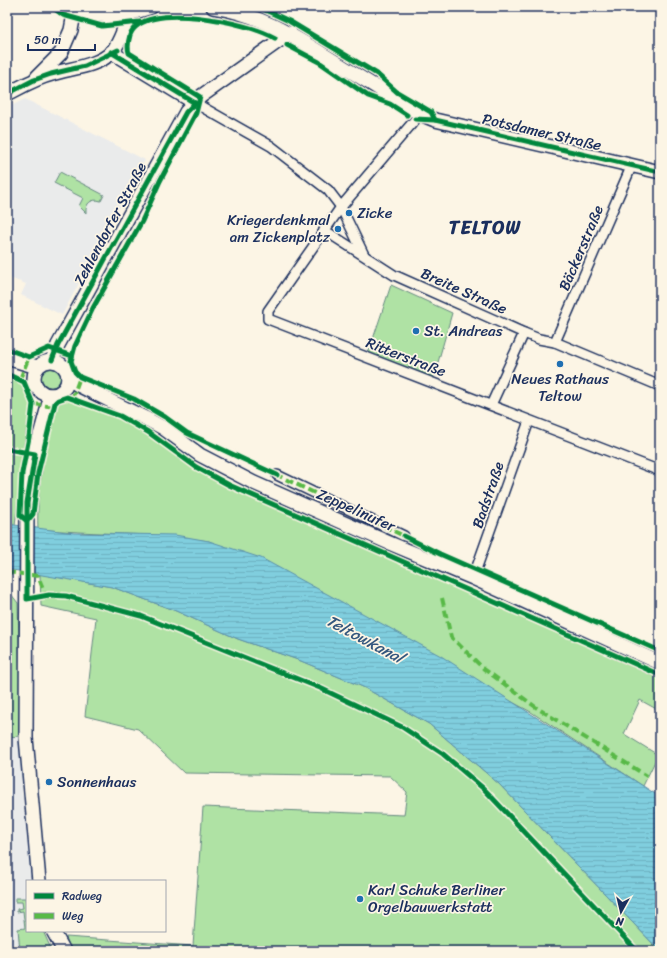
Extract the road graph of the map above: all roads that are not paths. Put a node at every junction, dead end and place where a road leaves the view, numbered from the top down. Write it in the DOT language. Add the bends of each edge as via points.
graph roads {
  1 [pos="151,7"];
  2 [pos="213,7"];
  3 [pos="73,8"];
  4 [pos="130,11"];
  5 [pos="290,33"];
  6 [pos="111,52"];
  7 [pos="34,80"];
  8 [pos="7,94"];
  9 [pos="194,102"];
  10 [pos="420,114"];
  11 [pos="632,165"];
  12 [pos="660,172"];
  13 [pos="341,207"];
  14 [pos="324,230"];
  15 [pos="365,255"];
  16 [pos="524,334"];
  17 [pos="556,342"];
  18 [pos="7,358"];
  19 [pos="57,362"];
  20 [pos="7,364"];
  21 [pos="35,371"];
  22 [pos="68,378"];
  23 [pos="660,386"];
  24 [pos="51,392"];
  25 [pos="112,402"];
  26 [pos="491,406"];
  27 [pos="529,421"];
  28 [pos="660,471"];
  29 [pos="277,475"];
  30 [pos="404,536"];
  31 [pos="473,578"];
  32 [pos="660,663"];
  33 [pos="39,880"];
  34 [pos="54,932"];
  35 [pos="64,951"];
  1 -- 4 [label="main road"];
  2 -- 5 [label="main road, Potsdamer Straße" via="260,18"];
  3 -- 4 [label="main road" via="104,17"];
  3 -- 7 [label="main road" via="73,23 61,53"];
  4 -- 6 [label="main road" via="117,44"];
  5 -- 9 [label="main road, Zehlendorfer Straße"];
  5 -- 10 [label="main road, Potsdamer Straße"];
  6 -- 7 [label="main road" via="86,66"];
  6 -- 9 [label="main road"];
  7 -- 8 [label="main road"];
  9 -- 13 [label="street, Breite Straße" via="271,146 328,190"];
  9 -- 19 [label="main road, Zehlendorfer Straße" via="165,149 74,317"];
  10 -- 11 [label="main road, Potsdamer Straße" via="452,124"];
  10 -- 13 [label="street, Ritterstraße"];
  11 -- 12 [label="main road, Potsdamer Straße"];
  11 -- 17 [label="street, Bäckerstraße"];
  13 -- 14 [label="street, Ritterstraße"];
  13 -- 15 [label="street, Breite Straße"];
  14 -- 15 [label="street, Breite Straße"];
  14 -- 26 [label="street, Ritterstraße" via="268,311 268,319"];
  15 -- 16 [label="street, Breite Straße" via="394,275"];
  16 -- 17 [label="street, Breite Straße"];
  16 -- 26 [label="street"];
  17 -- 23 [label="street, Breite Straße"];
  18 -- 21 [label="main road"];
  19 -- 21 [label="main road" via="42,363"];
  19 -- 22 [label="main road" via="65,368"];
  20 -- 21 [label="main road"];
  21 -- 24 [label="main road" via="35,385"];
  22 -- 24 [label="main road"];
  22 -- 25 [label="main road, Zeppelinufer"];
  24 -- 25 [label="main road, Zeppelinufer"];
  24 -- 33 [label="main road" via="29,484 27,523 26,738"];
  25 -- 31 [label="main road, Zeppelinufer" via="163,428 213,463"];
  26 -- 27 [label="street, Ritterstraße"];
  27 -- 28 [label="street, Ritterstraße"];
  27 -- 31 [label="street, Badstraße"];
  29 -- 30 [label="street, Zeppelinufer"];
  31 -- 32 [label="main road, Zeppelinufer"];
  34 -- 35 [label="main road"];
}
